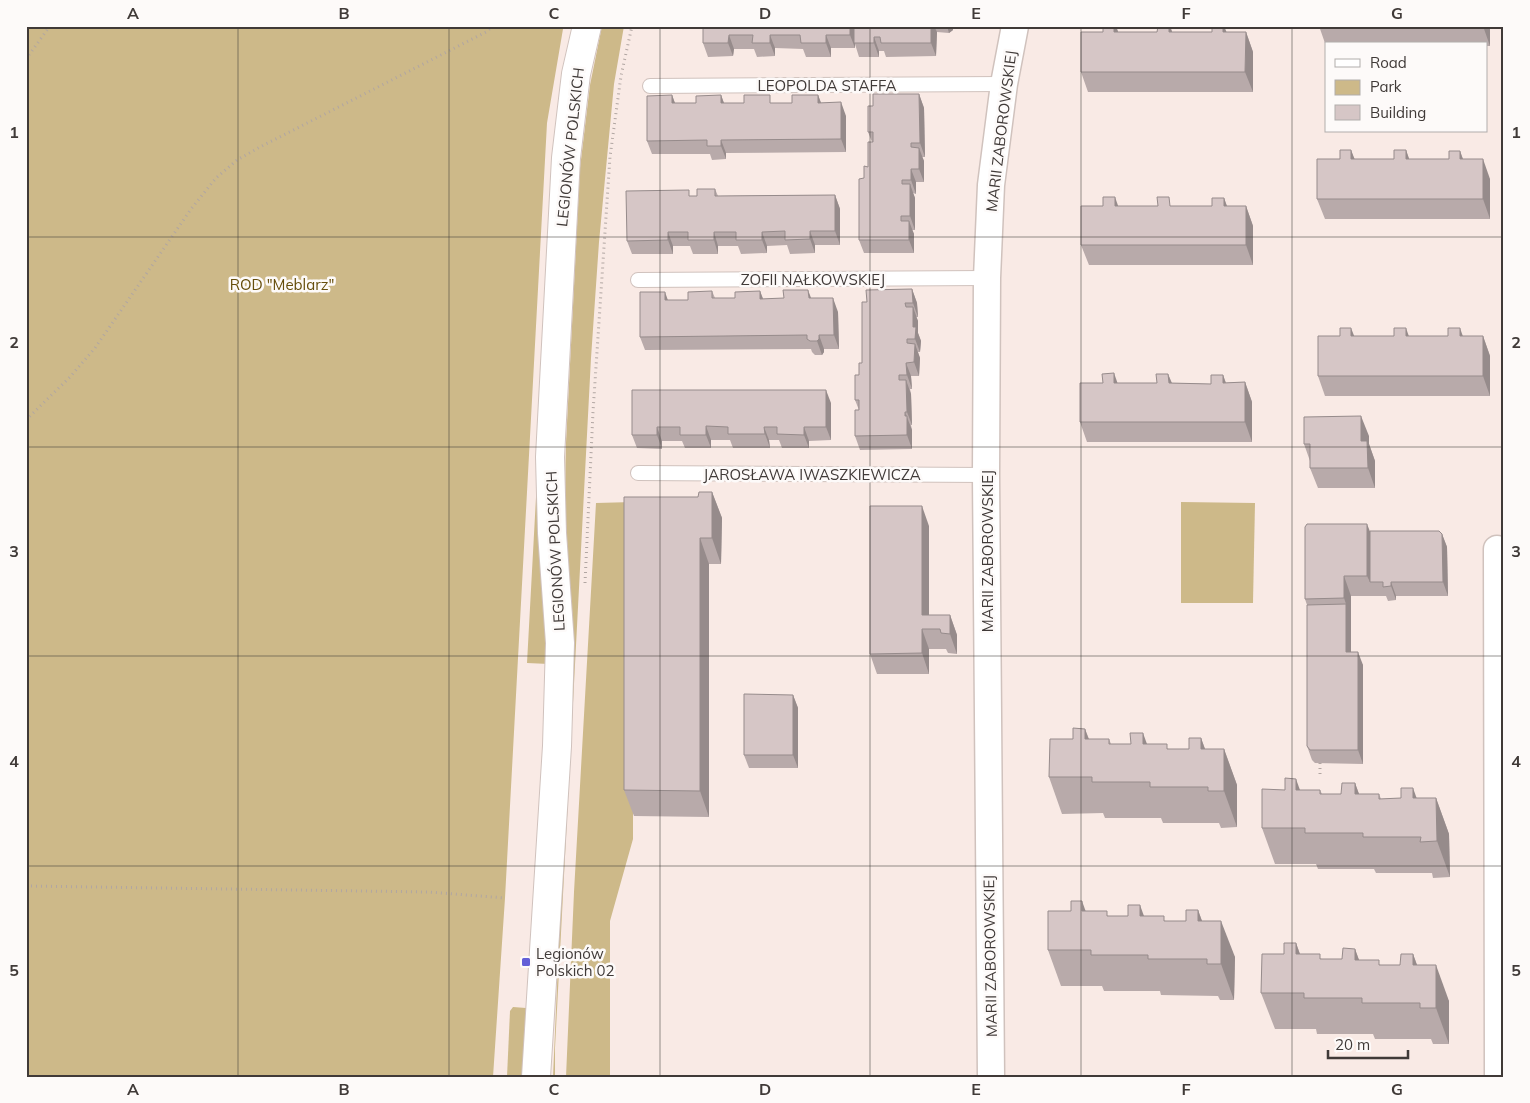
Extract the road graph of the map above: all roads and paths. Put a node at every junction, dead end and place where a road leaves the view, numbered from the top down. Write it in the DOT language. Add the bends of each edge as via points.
graph roads {
  1 [pos="50,26"];
  2 [pos="493,26"];
  3 [pos="587,26"];
  4 [pos="632,26"];
  5 [pos="1015,26"];
  6 [pos="26,59"];
  7 [pos="1004,84"];
  8 [pos="650,86"];
  9 [pos="988,278"];
  10 [pos="638,280"];
  11 [pos="26,420"];
  12 [pos="638,473"];
  13 [pos="986,475"];
  14 [pos="1497,549"];
  15 [pos="585,588"];
  16 [pos="1320,763"];
  17 [pos="1320,776"];
  18 [pos="26,886"];
  19 [pos="505,898"];
  20 [pos="536,1077"];
  21 [pos="991,1077"];
  22 [pos="1498,1077"];
  1 -- 6 [label="path"];
  2 -- 11 [label="path" via="237,160 216,178 191,209 95,348"];
  3 -- 20 [label="street, LEGIONÓW POLSKICH" via="574,83 566,158 550,448 550,515 560,643 557,746"];
  4 -- 15 [label="path" via="621,76 610,157"];
  5 -- 7 [label="street, MARII ZABOROWSKIEJ"];
  7 -- 8 [label="lane, LEOPOLDA STAFFA"];
  7 -- 9 [label="street, MARII ZABOROWSKIEJ" via="991,186"];
  9 -- 10 [label="lane, ZOFII NAŁKOWSKIEJ"];
  9 -- 13 [label="street, MARII ZABOROWSKIEJ"];
  12 -- 13 [label="lane, JAROSŁAWA IWASZKIEWICZA"];
  13 -- 21 [label="street, MARII ZABOROWSKIEJ"];
  14 -- 22 [label="street"];
  16 -- 17 [label="path"];
  18 -- 19 [label="path" via="429,892"];
}
